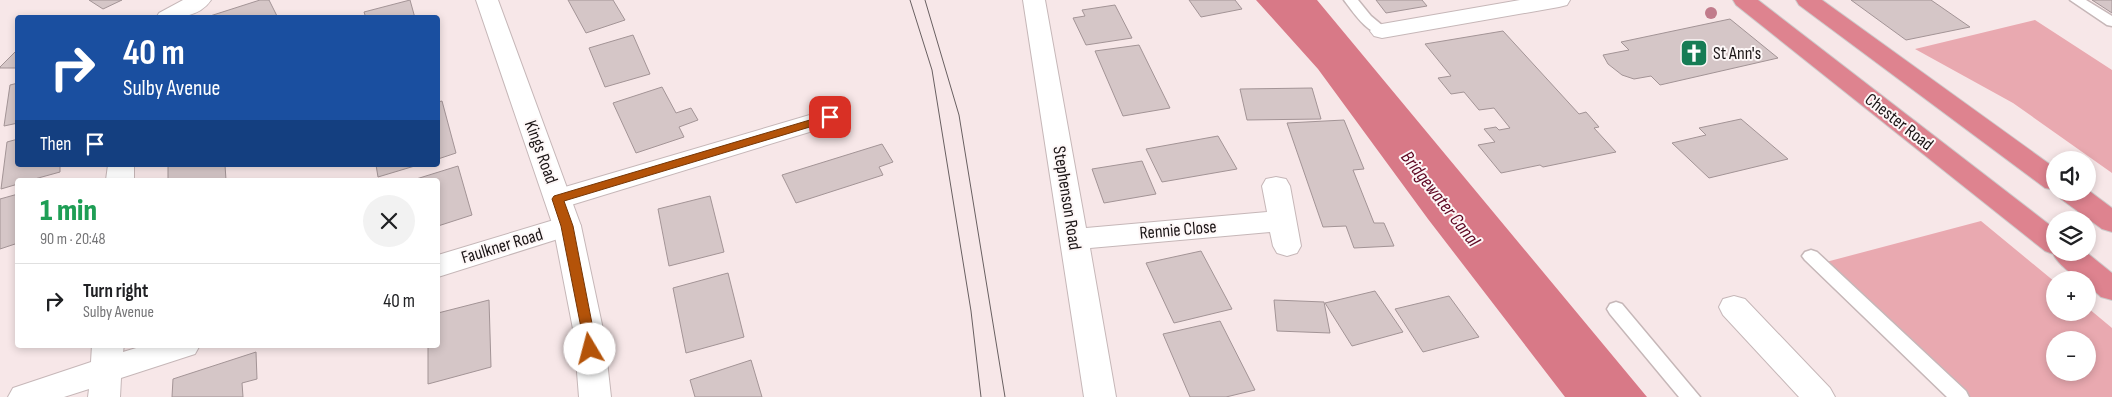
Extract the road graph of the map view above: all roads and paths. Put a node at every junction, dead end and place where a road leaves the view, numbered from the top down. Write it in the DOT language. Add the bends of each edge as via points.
graph roads {
  1 [pos="200,0"];
  2 [pos="487,0"];
  3 [pos="1034,0"];
  4 [pos="1351,0"];
  5 [pos="1449,0"];
  6 [pos="1559,0"];
  7 [pos="1744,0"];
  8 [pos="1807,0"];
  9 [pos="2077,0"];
  10 [pos="172,15"];
  11 [pos="1464,17"];
  12 [pos="2112,22"];
  13 [pos="1382,31"];
  14 [pos="830,117"];
  15 [pos="2046,174"];
  16 [pos="1276,186"];
  17 [pos="558,199"];
  18 [pos="2083,201"];
  19 [pos="2112,222"];
  20 [pos="567,226"];
  21 [pos="2046,237"];
  22 [pos="1074,239"];
  23 [pos="1811,256"];
  24 [pos="2077,261"];
  25 [pos="440,265"];
  26 [pos="2112,289"];
  27 [pos="1734,307"];
  28 [pos="1616,309"];
  29 [pos="175,348"];
  30 [pos="106,370"];
  31 [pos="24,397"];
  32 [pos="595,397"];
  33 [pos="1100,397"];
  34 [pos="1690,397"];
  35 [pos="1819,397"];
  36 [pos="1959,397"];
  1 -- 10 [label="street"];
  2 -- 17 [label="street, Kings Road"];
  3 -- 22 [label="street, Stephenson Road"];
  4 -- 13 [label="lane" via="1366,19"];
  5 -- 11 [label="street"];
  6 -- 11 [label="street"];
  7 -- 21 [label="highway, Chester Road"];
  8 -- 15 [label="highway"];
  9 -- 12 [label="lane"];
  11 -- 13 [label="street"];
  14 -- 17 [label="street"];
  16 -- 22 [label="street, Rennie Close" via="1285,234"];
  17 -- 20 [label="street, Kings Road"];
  18 -- 19 [label="highway"];
  20 -- 25 [label="street, Faulkner Road"];
  20 -- 32 [label="street, Kings Road" via="589,334"];
  22 -- 33 [label="street, Stephenson Road"];
  23 -- 36 [label="lane"];
  24 -- 26 [label="highway"];
  27 -- 35 [label="street"];
  28 -- 34 [label="lane"];
  29 -- 30 [label="street"];
  30 -- 31 [label="street"];
}
